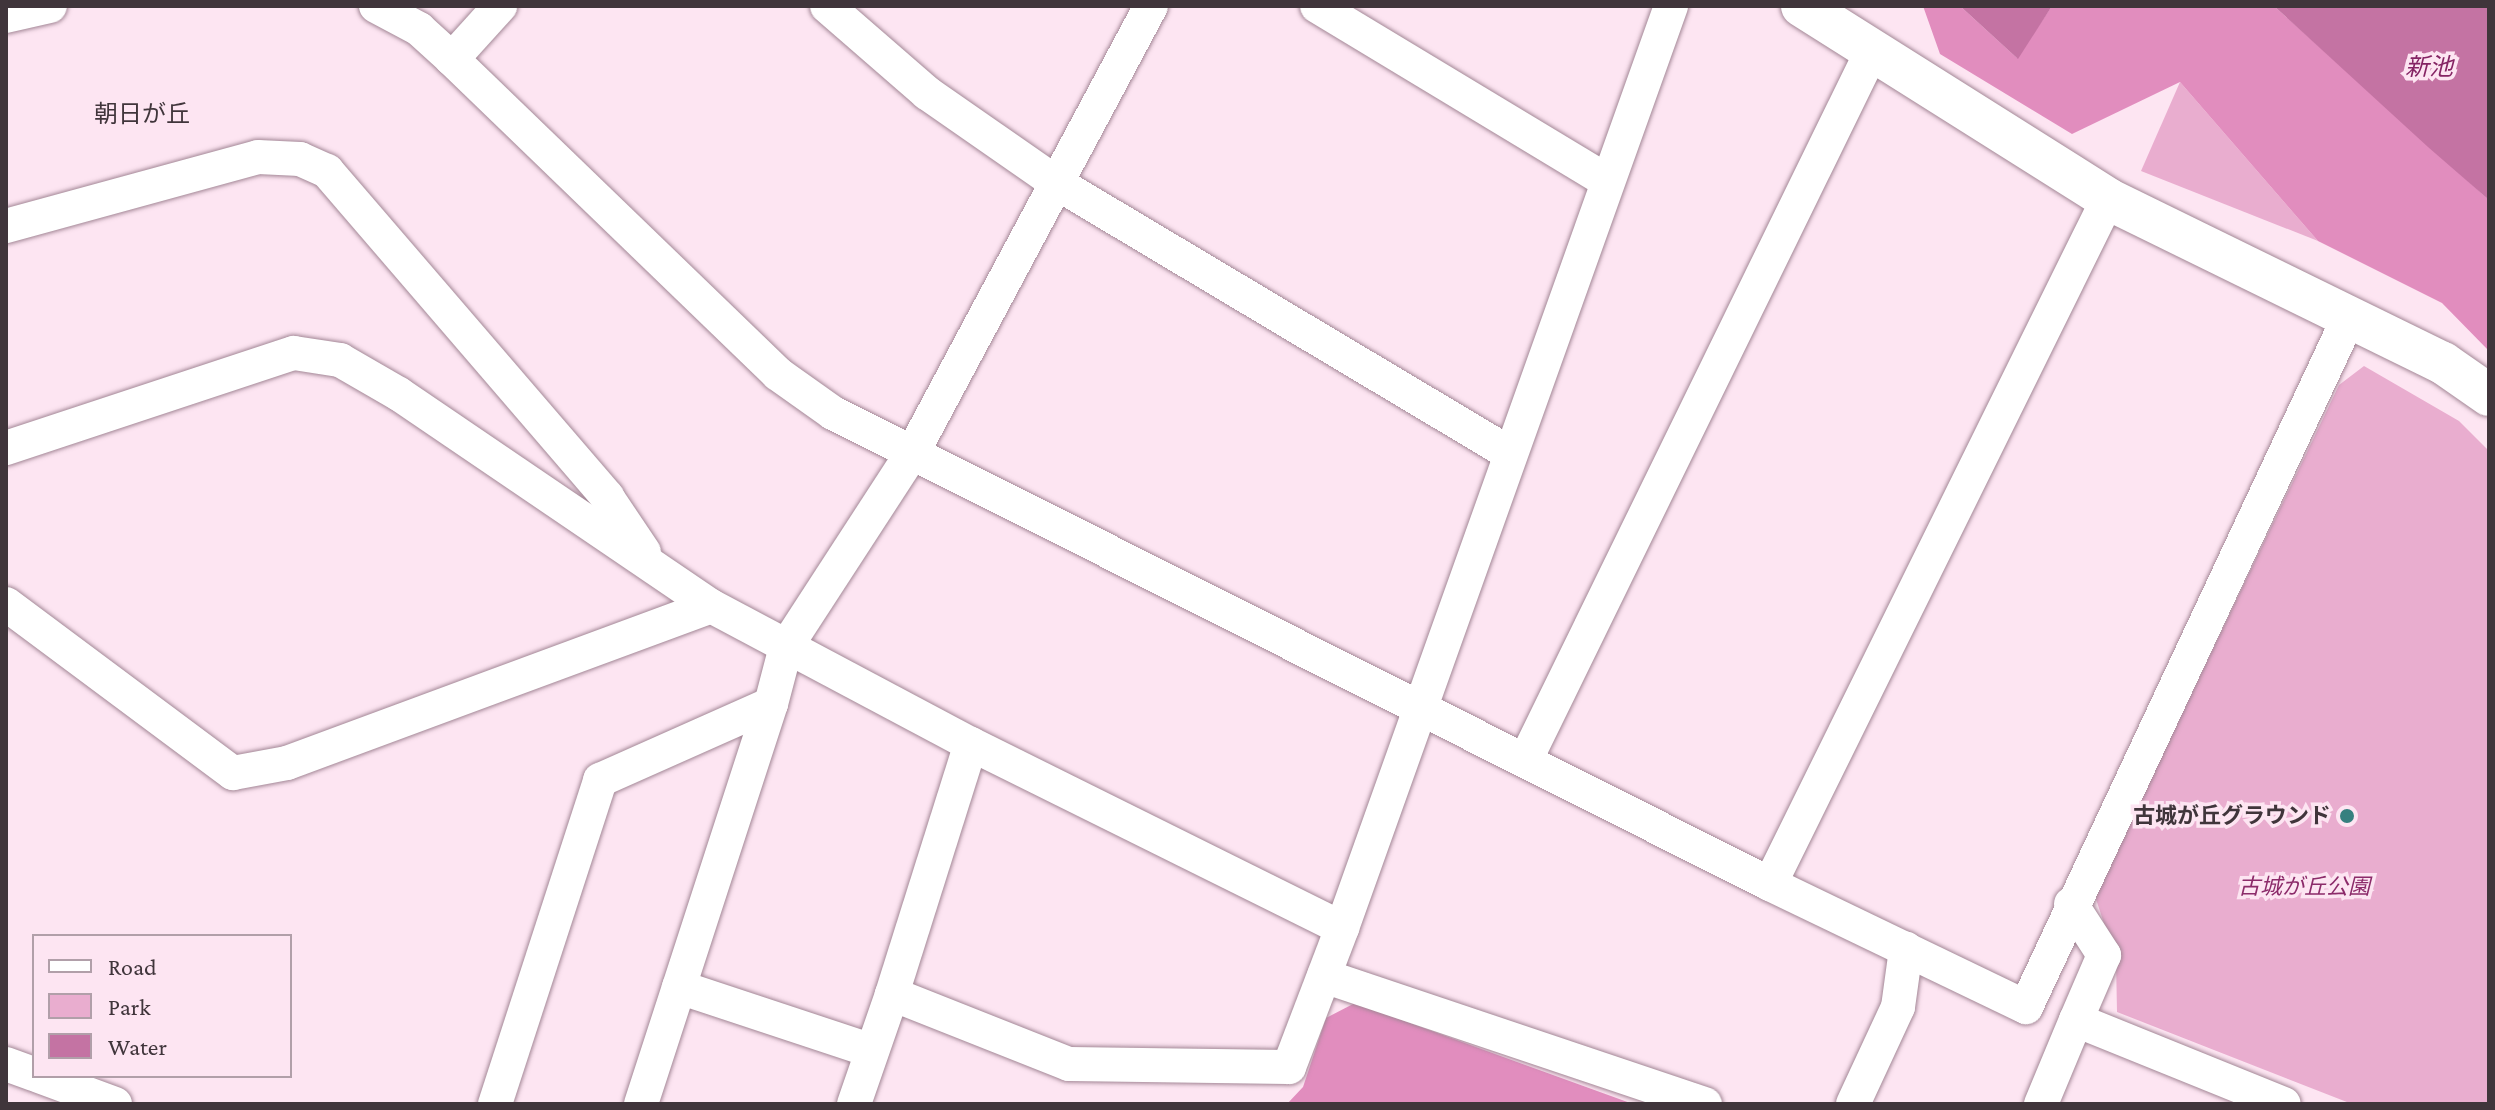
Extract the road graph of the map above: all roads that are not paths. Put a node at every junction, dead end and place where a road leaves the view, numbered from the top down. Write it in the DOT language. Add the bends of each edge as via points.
graph roads {
  1 [pos="50,6"];
  2 [pos="376,6"];
  3 [pos="500,6"];
  4 [pos="827,6"];
  5 [pos="1151,6"];
  6 [pos="1317,6"];
  7 [pos="1671,6"];
  8 [pos="1802,6"];
  9 [pos="6,16"];
  10 [pos="1872,51"];
  11 [pos="452,59"];
  12 [pos="1607,181"];
  13 [pos="1055,182"];
  14 [pos="2108,199"];
  15 [pos="6,226"];
  16 [pos="2349,317"];
  17 [pos="2489,395"];
  18 [pos="6,448"];
  19 [pos="914,450"];
  20 [pos="1509,453"];
  21 [pos="656,569"];
  22 [pos="6,604"];
  23 [pos="711,606"];
  24 [pos="786,647"];
  25 [pos="771,704"];
  26 [pos="1419,704"];
  27 [pos="971,744"];
  28 [pos="1526,759"];
  29 [pos="1770,884"];
  30 [pos="2071,904"];
  31 [pos="1342,928"];
  32 [pos="1906,949"];
  33 [pos="1324,976"];
  34 [pos="679,987"];
  35 [pos="892,994"];
  36 [pos="2076,1020"];
  37 [pos="872,1051"];
  38 [pos="6,1064"];
  39 [pos="32,1077"];
  40 [pos="48,1085"];
  41 [pos="115,1104"];
  42 [pos="495,1104"];
  43 [pos="641,1104"];
  44 [pos="854,1104"];
  45 [pos="1705,1104"];
  46 [pos="1853,1104"];
  47 [pos="2041,1104"];
  48 [pos="2284,1104"];
  1 -- 9 [label="street"];
  2 -- 11 [label="street" via="419,29"];
  3 -- 11 [label="street"];
  4 -- 13 [label="street" via="927,93"];
  5 -- 13 [label="street"];
  6 -- 12 [label="street"];
  7 -- 12 [label="street"];
  8 -- 10 [label="street"];
  10 -- 14 [label="street"];
  10 -- 28 [label="street"];
  11 -- 19 [label="street" via="778,374 833,413"];
  12 -- 20 [label="street"];
  13 -- 19 [label="street"];
  13 -- 20 [label="street"];
  14 -- 16 [label="street"];
  14 -- 29 [label="street"];
  15 -- 21 [label="street" via="258,157 300,159 327,171 607,497"];
  16 -- 17 [label="street" via="2443,363"];
  16 -- 30 [label="street"];
  18 -- 21 [label="street" via="294,353 340,360 399,394"];
  19 -- 24 [label="street"];
  19 -- 26 [label="street"];
  20 -- 26 [label="street"];
  21 -- 23 [label="street"];
  22 -- 23 [label="street" via="233,773 287,763"];
  23 -- 24 [label="street"];
  24 -- 25 [label="street"];
  24 -- 27 [label="street"];
  25 -- 34 [label="street"];
  25 -- 42 [label="street" via="600,780"];
  26 -- 28 [label="street"];
  26 -- 31 [label="street"];
  27 -- 31 [label="street"];
  27 -- 35 [label="street"];
  28 -- 29 [label="street"];
  29 -- 32 [label="street"];
  30 -- 32 [label="street" via="2026,1007"];
  30 -- 36 [label="street" via="2104,955"];
  31 -- 33 [label="street"];
  32 -- 46 [label="street" via="1898,1007"];
  33 -- 35 [label="street" via="1289,1067 1069,1064"];
  33 -- 45 [label="street"];
  34 -- 37 [label="street"];
  34 -- 43 [label="street"];
  35 -- 37 [label="street"];
  36 -- 47 [label="street"];
  36 -- 48 [label="street"];
  37 -- 44 [label="street"];
  38 -- 39 [label="street"];
  40 -- 41 [label="street"];
}
